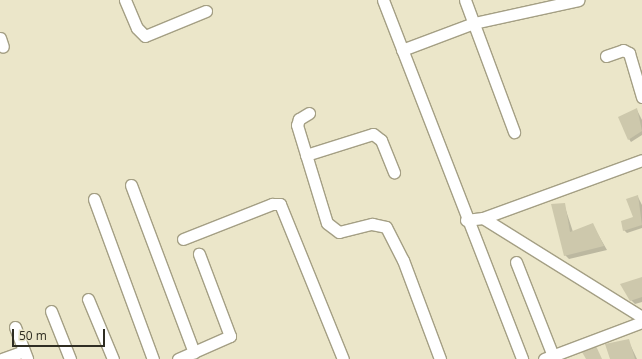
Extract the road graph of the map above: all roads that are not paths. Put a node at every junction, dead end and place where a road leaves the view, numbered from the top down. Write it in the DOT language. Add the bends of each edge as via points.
graph roads {
  1 [pos="125,0"];
  2 [pos="383,0"];
  3 [pos="465,0"];
  4 [pos="579,0"];
  5 [pos="206,10"];
  6 [pos="474,23"];
  7 [pos="402,50"];
  8 [pos="606,56"];
  9 [pos="642,97"];
  10 [pos="309,113"];
  11 [pos="514,132"];
  12 [pos="306,155"];
  13 [pos="642,160"];
  14 [pos="394,173"];
  15 [pos="131,184"];
  16 [pos="94,199"];
  17 [pos="482,218"];
  18 [pos="466,220"];
  19 [pos="183,239"];
  20 [pos="199,254"];
  21 [pos="516,262"];
  22 [pos="88,299"];
  23 [pos="51,311"];
  24 [pos="642,318"];
  25 [pos="642,322"];
  26 [pos="15,327"];
  27 [pos="194,353"];
  28 [pos="26,355"];
  29 [pos="548,357"];
  30 [pos="2,359"];
  31 [pos="70,359"];
  32 [pos="113,359"];
  33 [pos="153,359"];
  34 [pos="178,359"];
  35 [pos="343,359"];
  36 [pos="440,359"];
  37 [pos="522,359"];
  1 -- 5 [label="street" via="137,28 145,36"];
  2 -- 7 [label="street"];
  3 -- 6 [label="street"];
  4 -- 6 [label="street"];
  6 -- 7 [label="street"];
  6 -- 11 [label="street"];
  7 -- 18 [label="street"];
  8 -- 9 [label="street" via="623,50 629,54"];
  10 -- 12 [label="street" via="297,121"];
  12 -- 14 [label="street" via="373,134 381,140"];
  12 -- 36 [label="street" via="330,229 339,232 379,224 386,227 403,260"];
  13 -- 17 [label="street"];
  15 -- 27 [label="street"];
  16 -- 33 [label="street"];
  17 -- 18 [label="street"];
  17 -- 24 [label="street"];
  18 -- 37 [label="street"];
  19 -- 35 [label="street" via="272,204 280,204"];
  20 -- 27 [label="street" via="230,336"];
  21 -- 29 [label="street"];
  22 -- 32 [label="street"];
  23 -- 31 [label="street"];
  25 -- 29 [label="street"];
  26 -- 28 [label="street"];
  27 -- 34 [label="street"];
  28 -- 30 [label="street"];
}
